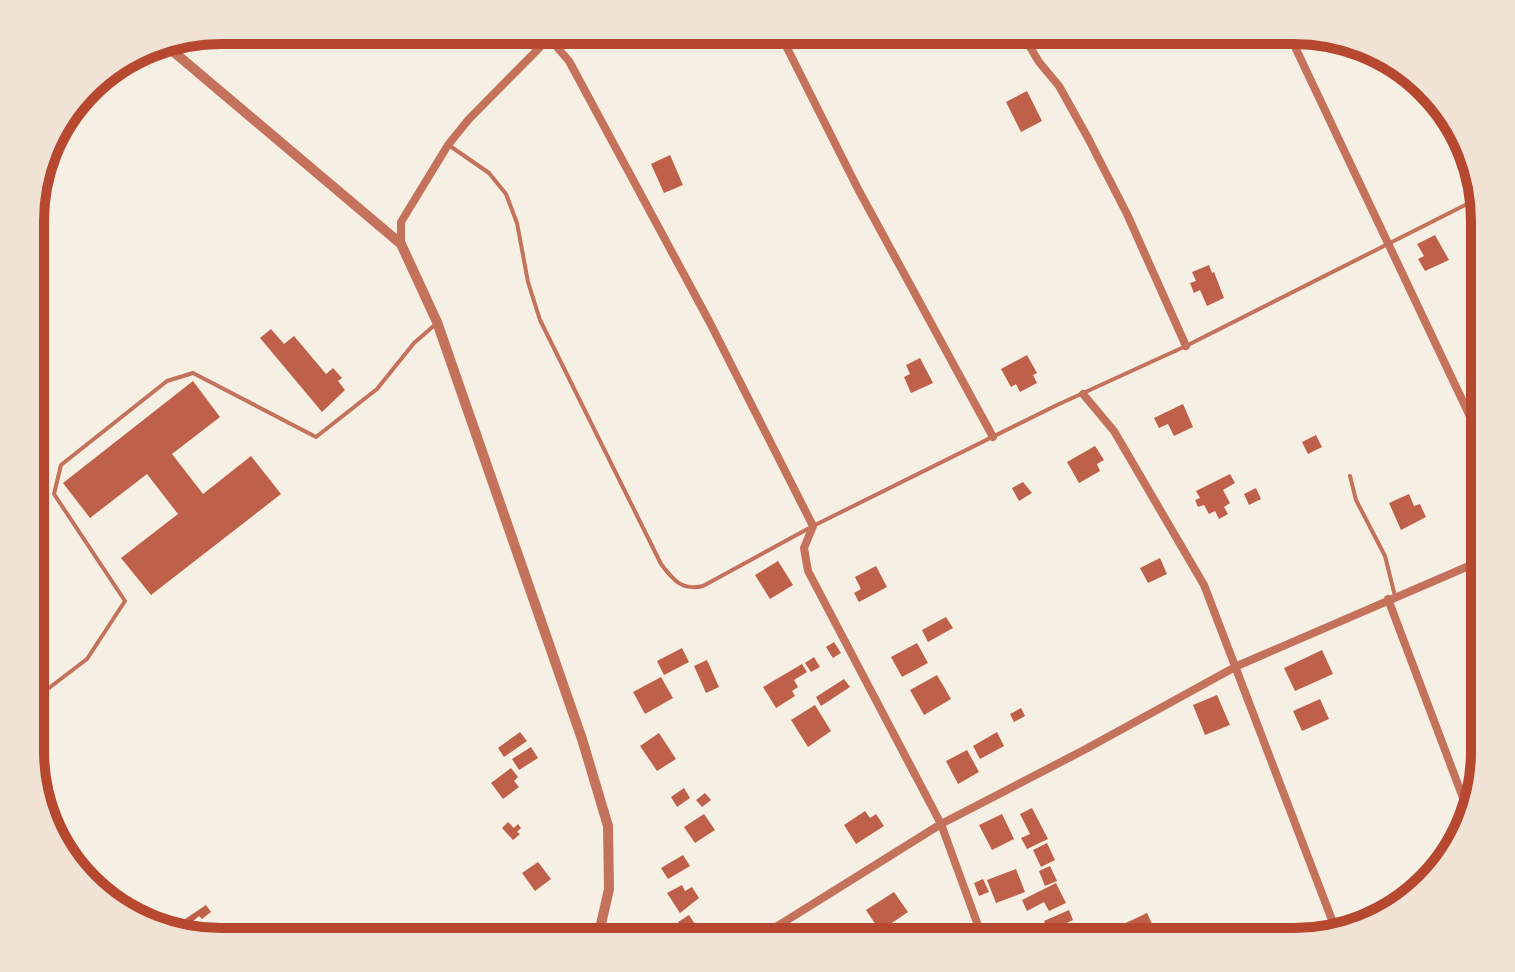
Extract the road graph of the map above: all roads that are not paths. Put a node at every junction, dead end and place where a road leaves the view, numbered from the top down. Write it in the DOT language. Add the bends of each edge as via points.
graph roads {
  1 [pos="543,44"];
  2 [pos="555,44"];
  3 [pos="785,44"];
  4 [pos="1028,44"];
  5 [pos="1294,44"];
  6 [pos="172,51"];
  7 [pos="448,145"];
  8 [pos="1470,202"];
  9 [pos="401,244"];
  10 [pos="1387,244"];
  11 [pos="437,322"];
  12 [pos="1186,346"];
  13 [pos="1083,394"];
  14 [pos="1471,419"];
  15 [pos="993,437"];
  16 [pos="1350,476"];
  17 [pos="813,526"];
  18 [pos="1471,565"];
  19 [pos="1392,598"];
  20 [pos="1237,666"];
  21 [pos="44,692"];
  22 [pos="1464,800"];
  23 [pos="941,824"];
  24 [pos="1334,924"];
  25 [pos="600,928"];
  26 [pos="774,928"];
  27 [pos="979,928"];
  1 -- 7 [label="street"];
  2 -- 17 [label="street" via="709,321"];
  3 -- 15 [label="street"];
  4 -- 12 [label="street" via="1088,138"];
  5 -- 10 [label="street"];
  6 -- 9 [label="street"];
  7 -- 9 [label="street" via="401,222"];
  7 -- 17 [label="lane" via="489,173 506,194 548,338 671,578 682,586 703,586"];
  8 -- 10 [label="lane"];
  9 -- 11 [label="street"];
  10 -- 12 [label="lane"];
  10 -- 14 [label="street"];
  11 -- 21 [label="lane" via="377,389 316,437 193,373 167,381 61,465 54,494 125,601 87,659"];
  11 -- 25 [label="street" via="608,826 609,889"];
  12 -- 13 [label="lane"];
  13 -- 15 [label="lane"];
  13 -- 20 [label="street" via="1114,431 1204,585"];
  15 -- 17 [label="lane"];
  16 -- 19 [label="lane" via="1356,500 1385,556"];
  17 -- 23 [label="street" via="804,548 808,571"];
  18 -- 19 [label="street"];
  19 -- 20 [label="street"];
  19 -- 22 [label="street"];
  20 -- 23 [label="street"];
  20 -- 24 [label="street"];
  23 -- 26 [label="street"];
  23 -- 27 [label="street"];
}
